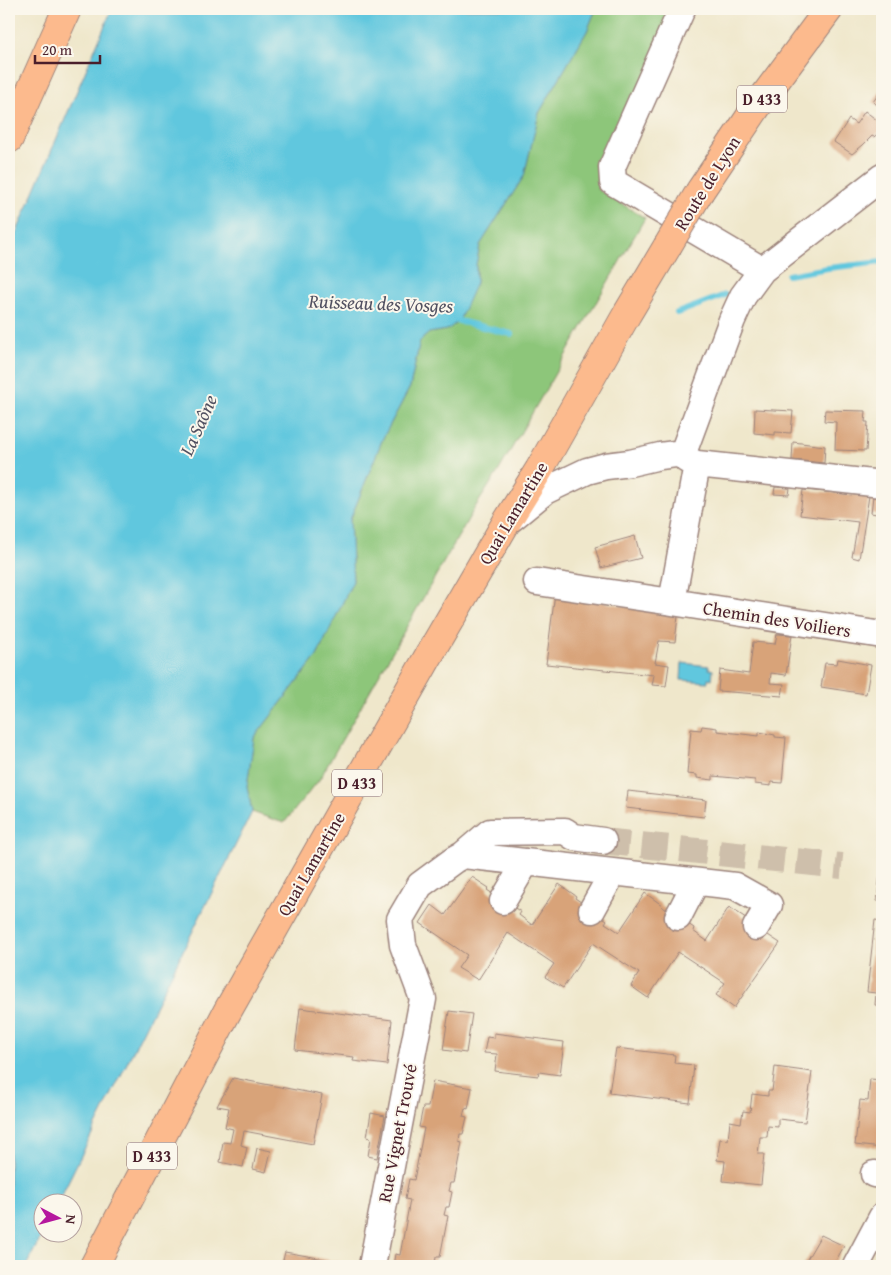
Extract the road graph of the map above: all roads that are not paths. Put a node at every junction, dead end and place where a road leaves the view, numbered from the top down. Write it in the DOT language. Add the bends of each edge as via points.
graph roads {
  1 [pos="67,9"];
  2 [pos="682,9"];
  3 [pos="829,9"];
  4 [pos="9,139"];
  5 [pos="882,177"];
  6 [pos="762,270"];
  7 [pos="599,365"];
  8 [pos="690,459"];
  9 [pos="882,484"];
  10 [pos="506,523"];
  11 [pos="537,582"];
  12 [pos="672,602"];
  13 [pos="882,635"];
  14 [pos="603,841"];
  15 [pos="463,855"];
  16 [pos="526,862"];
  17 [pos="613,872"];
  18 [pos="696,882"];
  19 [pos="503,900"];
  20 [pos="592,910"];
  21 [pos="678,917"];
  22 [pos="756,927"];
  23 [pos="882,1218"];
  24 [pos="94,1266"];
  25 [pos="372,1266"];
  26 [pos="857,1266"];
  1 -- 4 [label="main road"];
  2 -- 6 [label="street" via="612,167 614,182"];
  3 -- 7 [label="main road, Route de Lyon / D 433, bridge" via="760,102 700,191"];
  5 -- 6 [label="street"];
  6 -- 8 [label="street" via="743,296 732,320"];
  7 -- 10 [label="main road, Quai Lamartine / D 433"];
  8 -- 9 [label="street"];
  8 -- 10 [label="street" via="660,456 587,471 545,491"];
  8 -- 12 [label="street"];
  10 -- 24 [label="main road, Quai Lamartine / D 433" via="227,1012"];
  11 -- 12 [label="street, Chemin des Voiliers"];
  12 -- 13 [label="street, Chemin des Voiliers"];
  14 -- 15 [label="street" via="574,837 565,831 490,832"];
  15 -- 16 [label="street"];
  15 -- 25 [label="street, Rue Vignet Trouvé" via="420,885 400,919 403,945 423,999"];
  16 -- 17 [label="street"];
  16 -- 19 [label="street"];
  17 -- 18 [label="street"];
  17 -- 20 [label="street"];
  18 -- 21 [label="street"];
  18 -- 22 [label="street" via="734,886 769,905"];
  23 -- 26 [label="street"];
}
